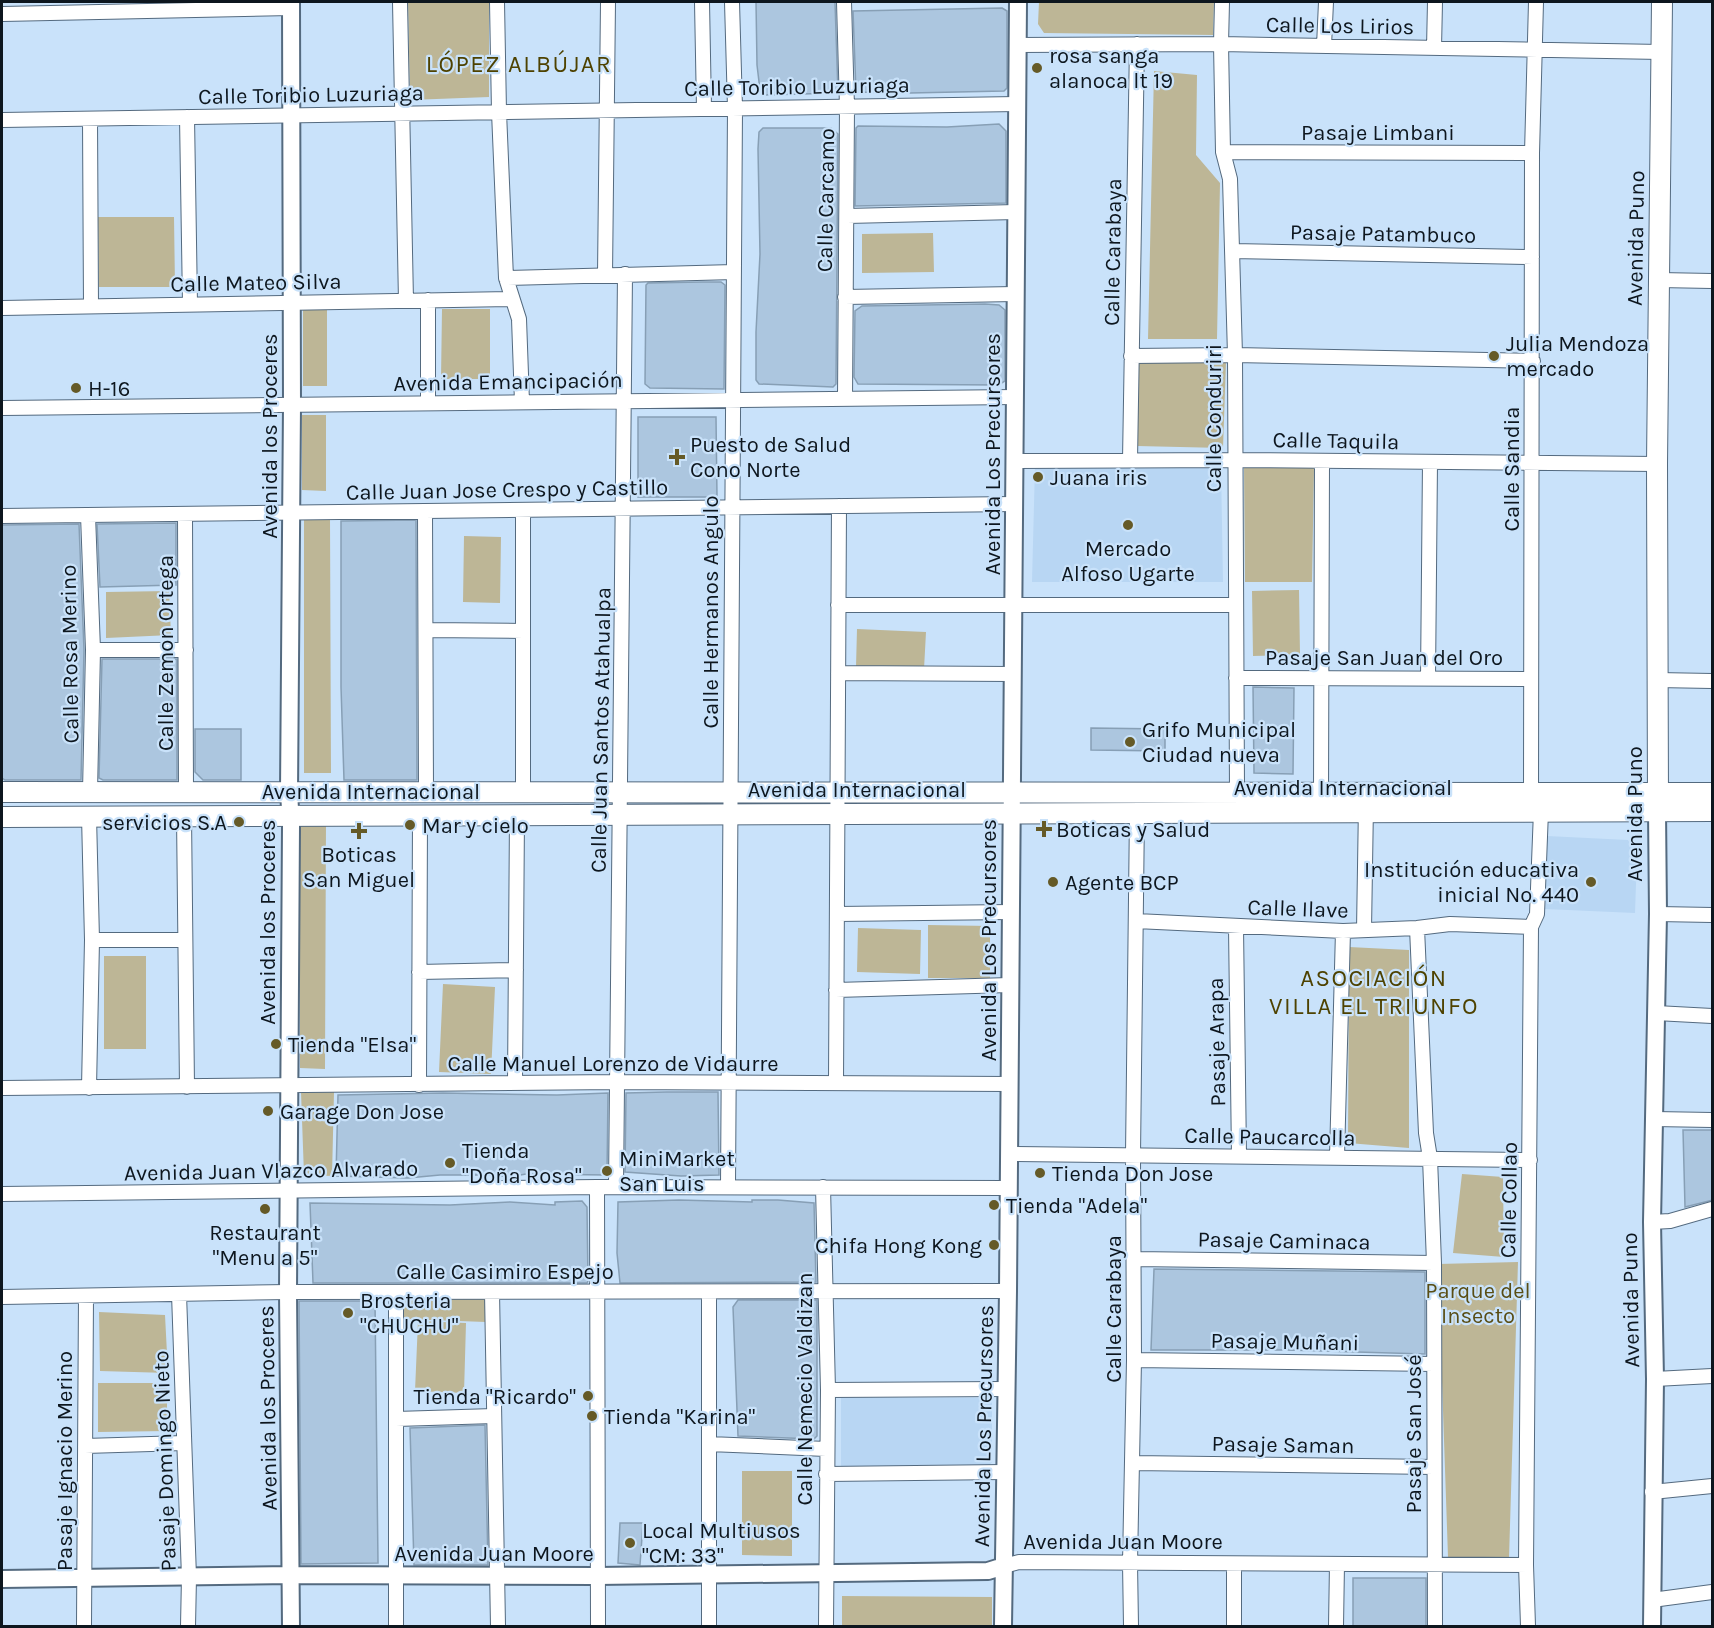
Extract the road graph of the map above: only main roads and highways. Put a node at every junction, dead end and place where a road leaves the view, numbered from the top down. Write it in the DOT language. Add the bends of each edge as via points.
graph roads {
  1 [pos="1662,2"];
  2 [pos="2,792"];
  3 [pos="1713,793"];
  4 [pos="1658,801"];
  5 [pos="1366,802"];
  6 [pos="1713,811"];
  7 [pos="2,817"];
  1 -- 4 [label="main road, Avenida Puno"];
  2 -- 5 [label="main road, Avenida Internacional" via="1321,793"];
  3 -- 4 [label="main road, Avenida Internacional"];
  4 -- 5 [label="main road, Avenida Internacional" via="1531,793"];
  4 -- 5 [label="main road, Avenida Internacional" via="1541,811"];
  4 -- 6 [label="main road, Avenida Internacional"];
  5 -- 7 [label="main road, Avenida Internacional" via="1137,812"];
}
